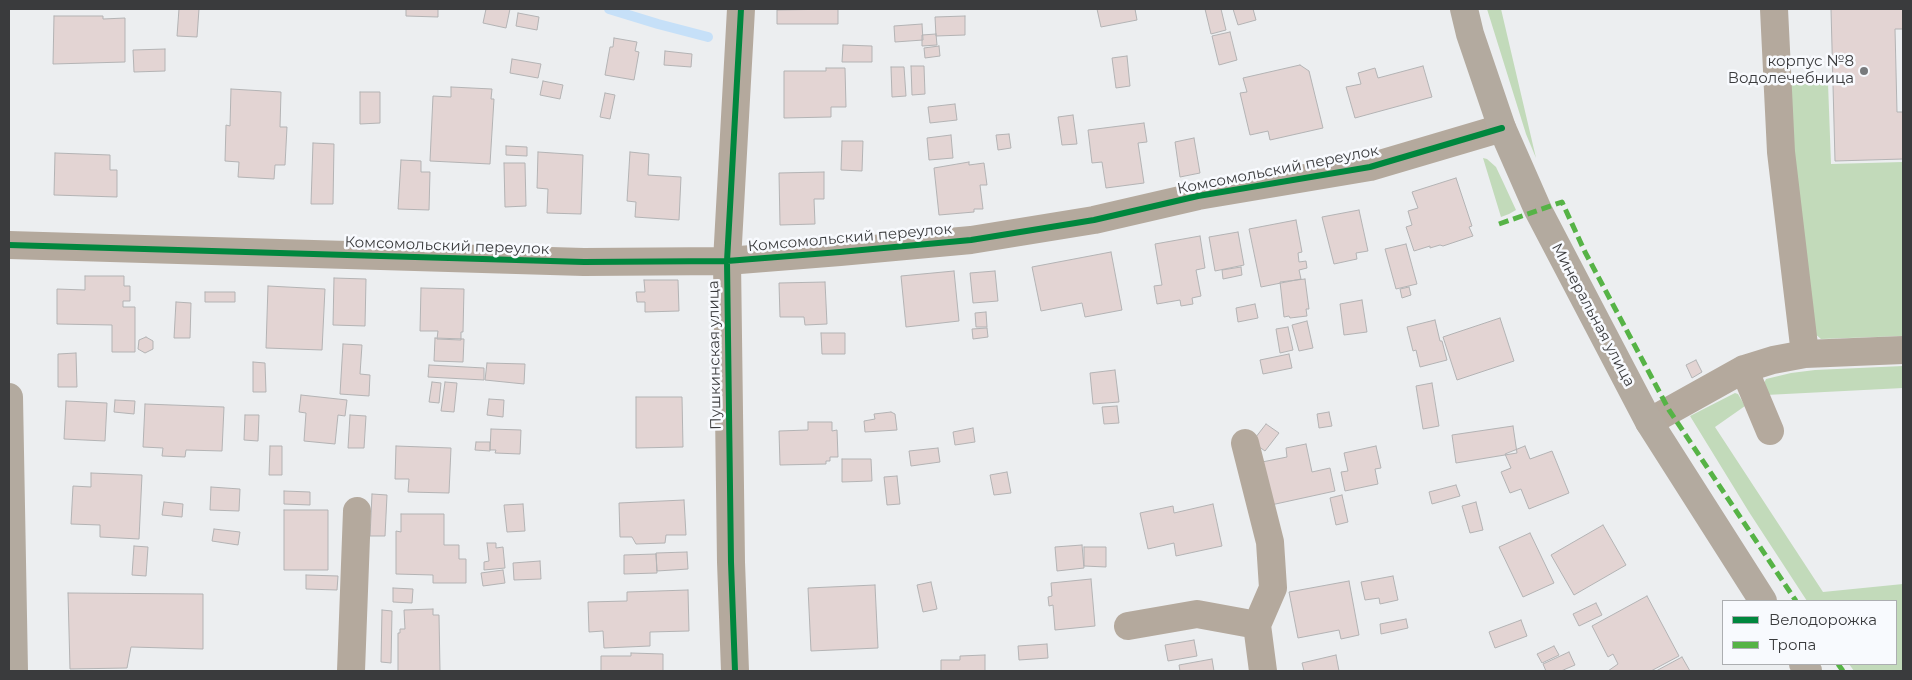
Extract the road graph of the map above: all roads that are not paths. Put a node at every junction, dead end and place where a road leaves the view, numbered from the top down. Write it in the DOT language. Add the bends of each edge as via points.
graph roads {
  1 [pos="741,9"];
  2 [pos="1464,9"];
  3 [pos="1774,9"];
  4 [pos="1502,128"];
  5 [pos="9,246"];
  6 [pos="727,261"];
  7 [pos="1903,350"];
  8 [pos="1805,354"];
  9 [pos="1744,369"];
  10 [pos="9,397"];
  11 [pos="1649,422"];
  12 [pos="1770,431"];
  13 [pos="1245,443"];
  14 [pos="357,511"];
  15 [pos="1762,600"];
  16 [pos="1257,625"];
  17 [pos="1128,626"];
  18 [pos="14,671"];
  19 [pos="351,671"];
  20 [pos="735,671"];
  21 [pos="1264,671"];
  1 -- 6 [label="street, Пушкинская улица"];
  2 -- 4 [label="main road, Минеральная улица"];
  3 -- 8 [label="street" via="1781,152"];
  4 -- 6 [label="street, Комсомольский переулок" via="1370,167 1198,196 1094,220 971,240"];
  4 -- 11 [label="main road, Минеральная улица" via="1538,210"];
  5 -- 6 [label="street, Комсомольский переулок" via="584,262"];
  6 -- 20 [label="street, Пушкинская улица"];
  7 -- 8 [label="street"];
  8 -- 9 [label="street"];
  9 -- 11 [label="street"];
  9 -- 12 [label="street"];
  10 -- 18 [label="main road"];
  11 -- 15 [label="main road, Минеральная улица"];
  13 -- 16 [label="street" via="1270,542 1273,588"];
  14 -- 19 [label="street"];
  16 -- 17 [label="street" via="1197,614"];
  16 -- 21 [label="street"];
}
